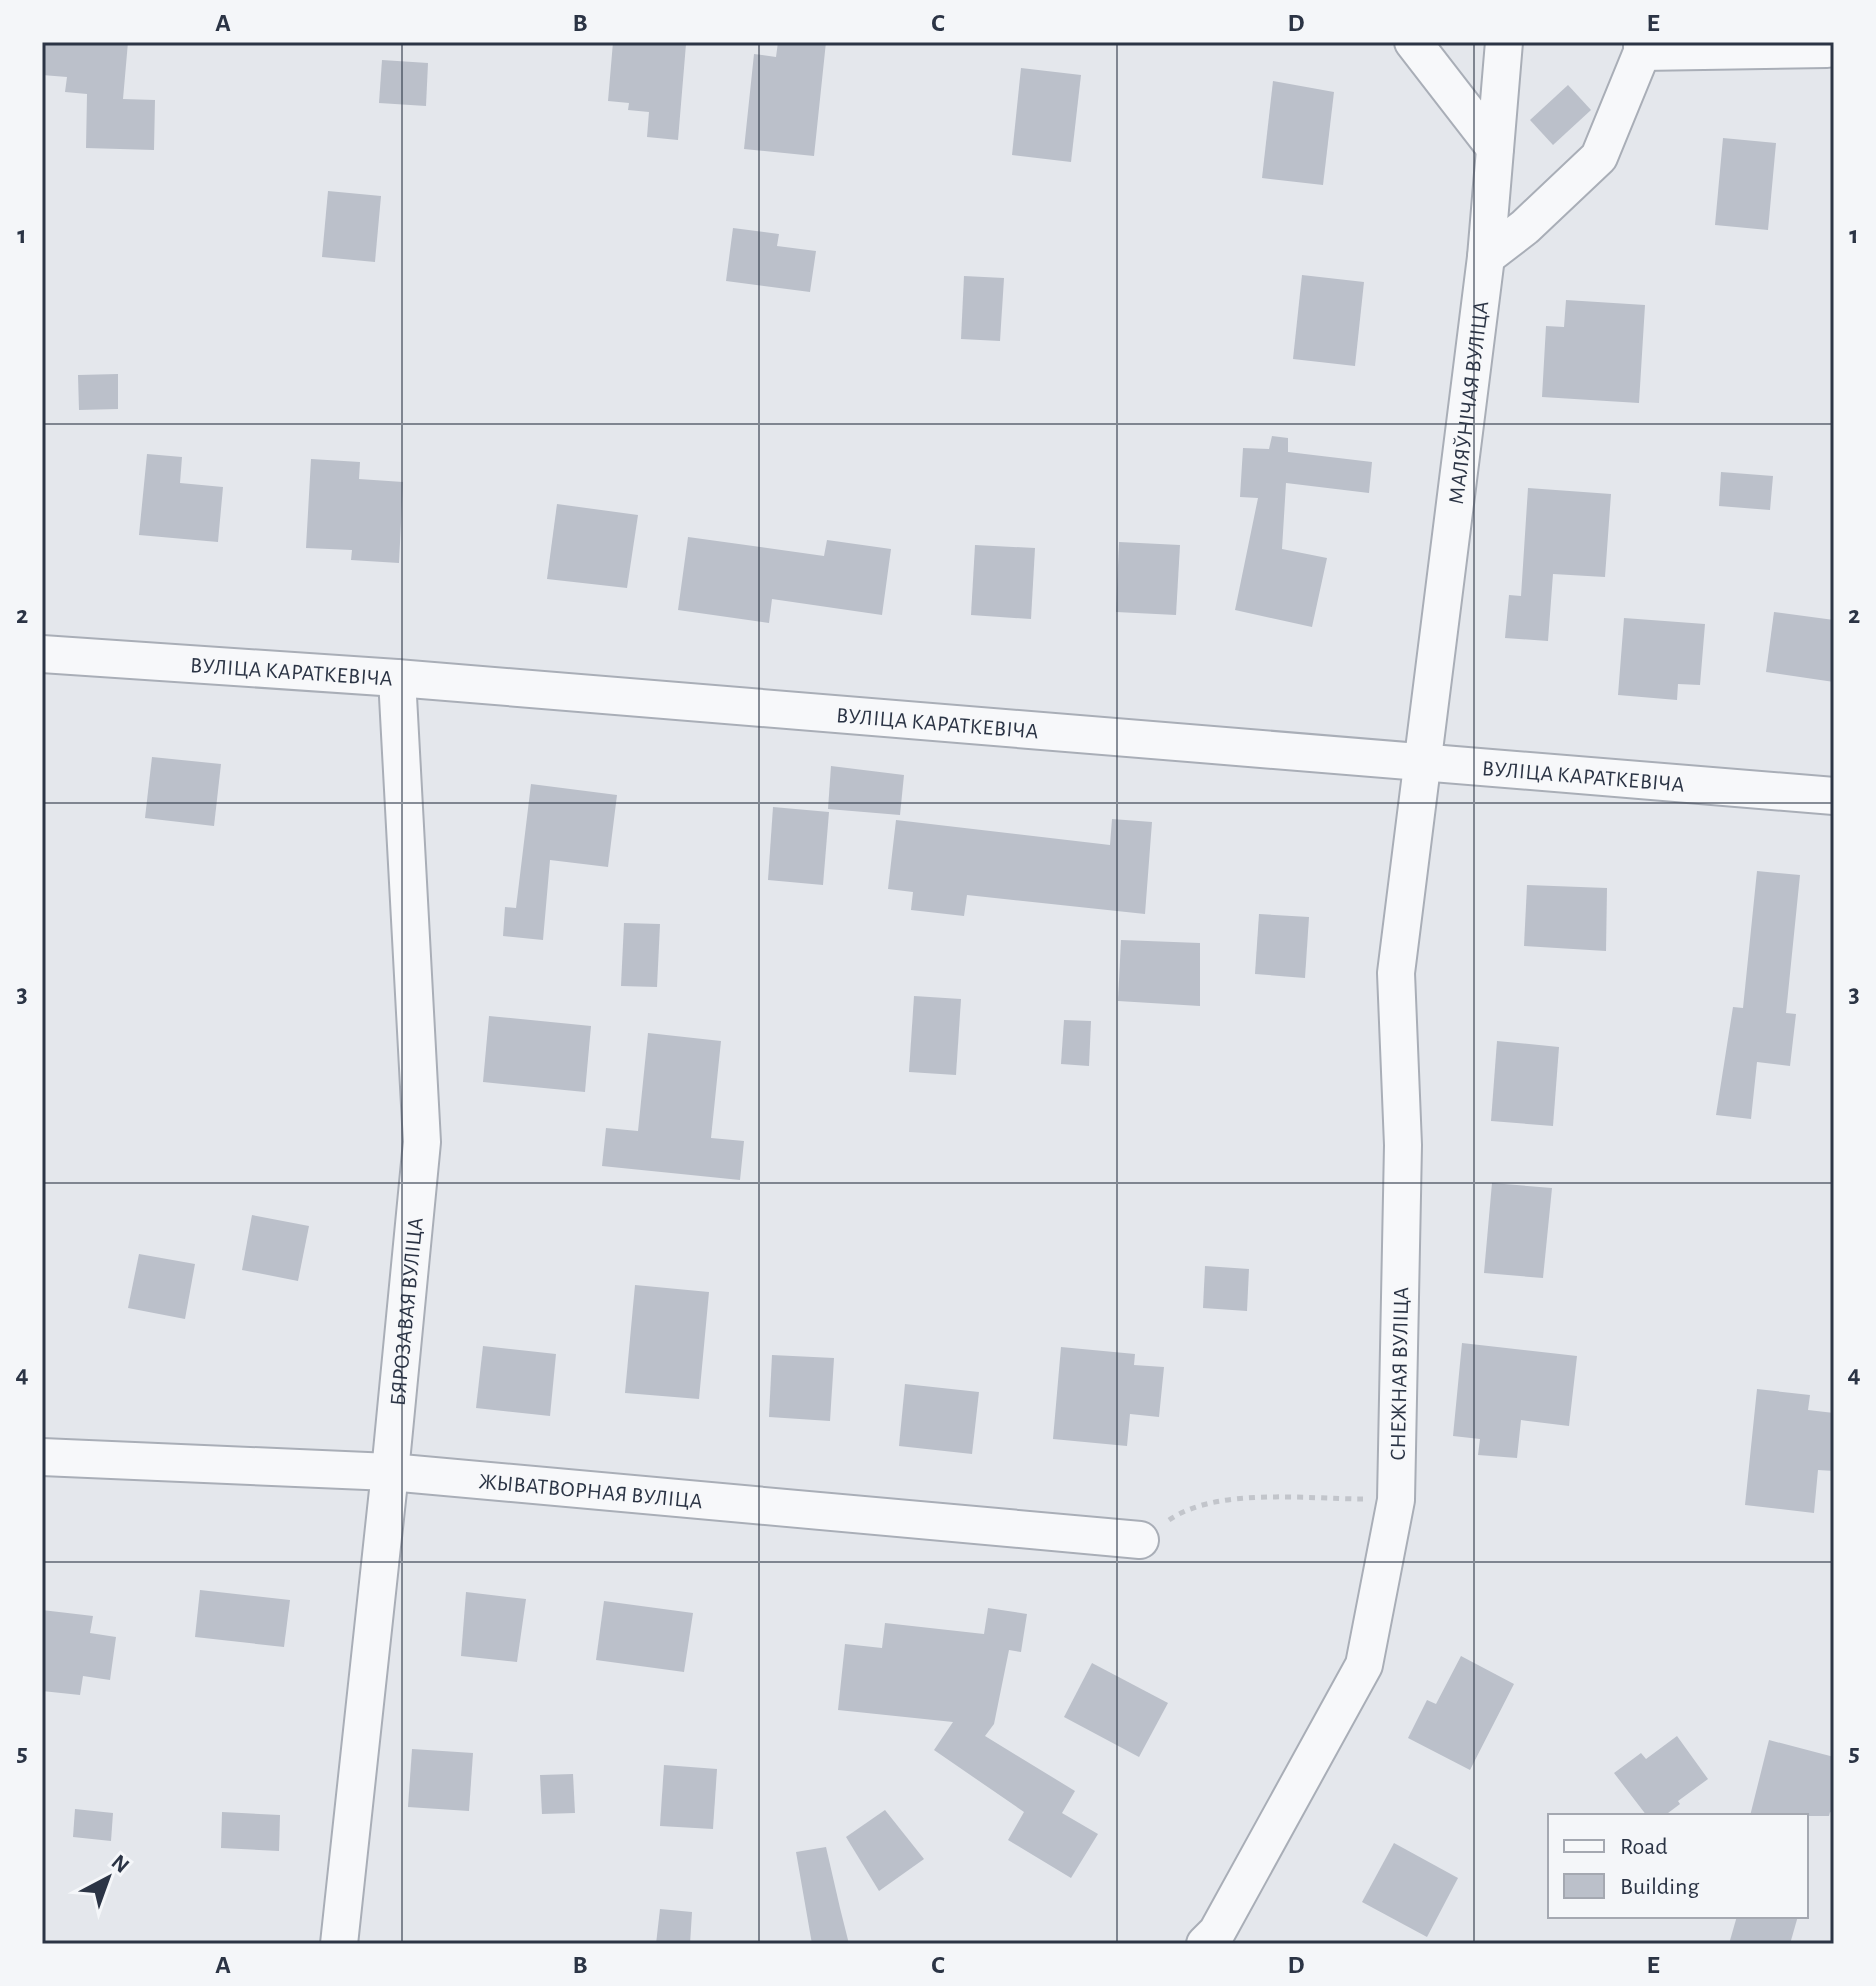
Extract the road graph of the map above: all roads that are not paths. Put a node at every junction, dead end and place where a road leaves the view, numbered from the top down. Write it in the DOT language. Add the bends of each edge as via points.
graph roads {
  1 [pos="1413,42"];
  2 [pos="1504,42"];
  3 [pos="1834,45"];
  4 [pos="1642,47"];
  5 [pos="1495,148"];
  6 [pos="1486,257"];
  7 [pos="42,654"];
  8 [pos="397,678"];
  9 [pos="1424,761"];
  10 [pos="1834,796"];
  11 [pos="42,1457"];
  12 [pos="390,1472"];
  13 [pos="1140,1540"];
  14 [pos="339,1944"];
  15 [pos="1205,1944"];
  1 -- 5 [label="street"];
  2 -- 5 [label="street, МАЛЯЎНІЧАЯ ВУЛІЦА"];
  3 -- 4 [label="street"];
  4 -- 6 [label="street" via="1599,157"];
  5 -- 6 [label="street, МАЛЯЎНІЧАЯ ВУЛІЦА"];
  6 -- 9 [label="street, МАЛЯЎНІЧАЯ ВУЛІЦА"];
  7 -- 8 [label="street, ВУЛІЦА КАРАТКЕВІЧА"];
  8 -- 9 [label="street, ВУЛІЦА КАРАТКЕВІЧА"];
  8 -- 12 [label="street, БЯРОЗАВАЯ ВУЛІЦА" via="422,1142"];
  9 -- 10 [label="street, ВУЛІЦА КАРАТКЕВІЧА"];
  9 -- 15 [label="street, СНЕЖНАЯ ВУЛІЦА" via="1396,973 1403,1145 1396,1500 1364,1665 1217,1932"];
  11 -- 12 [label="street, ЖЫВАТВОРНАЯ ВУЛІЦА"];
  12 -- 13 [label="street, ЖЫВАТВОРНАЯ ВУЛІЦА"];
  12 -- 14 [label="street, БЯРОЗАВАЯ ВУЛІЦА"];
}
